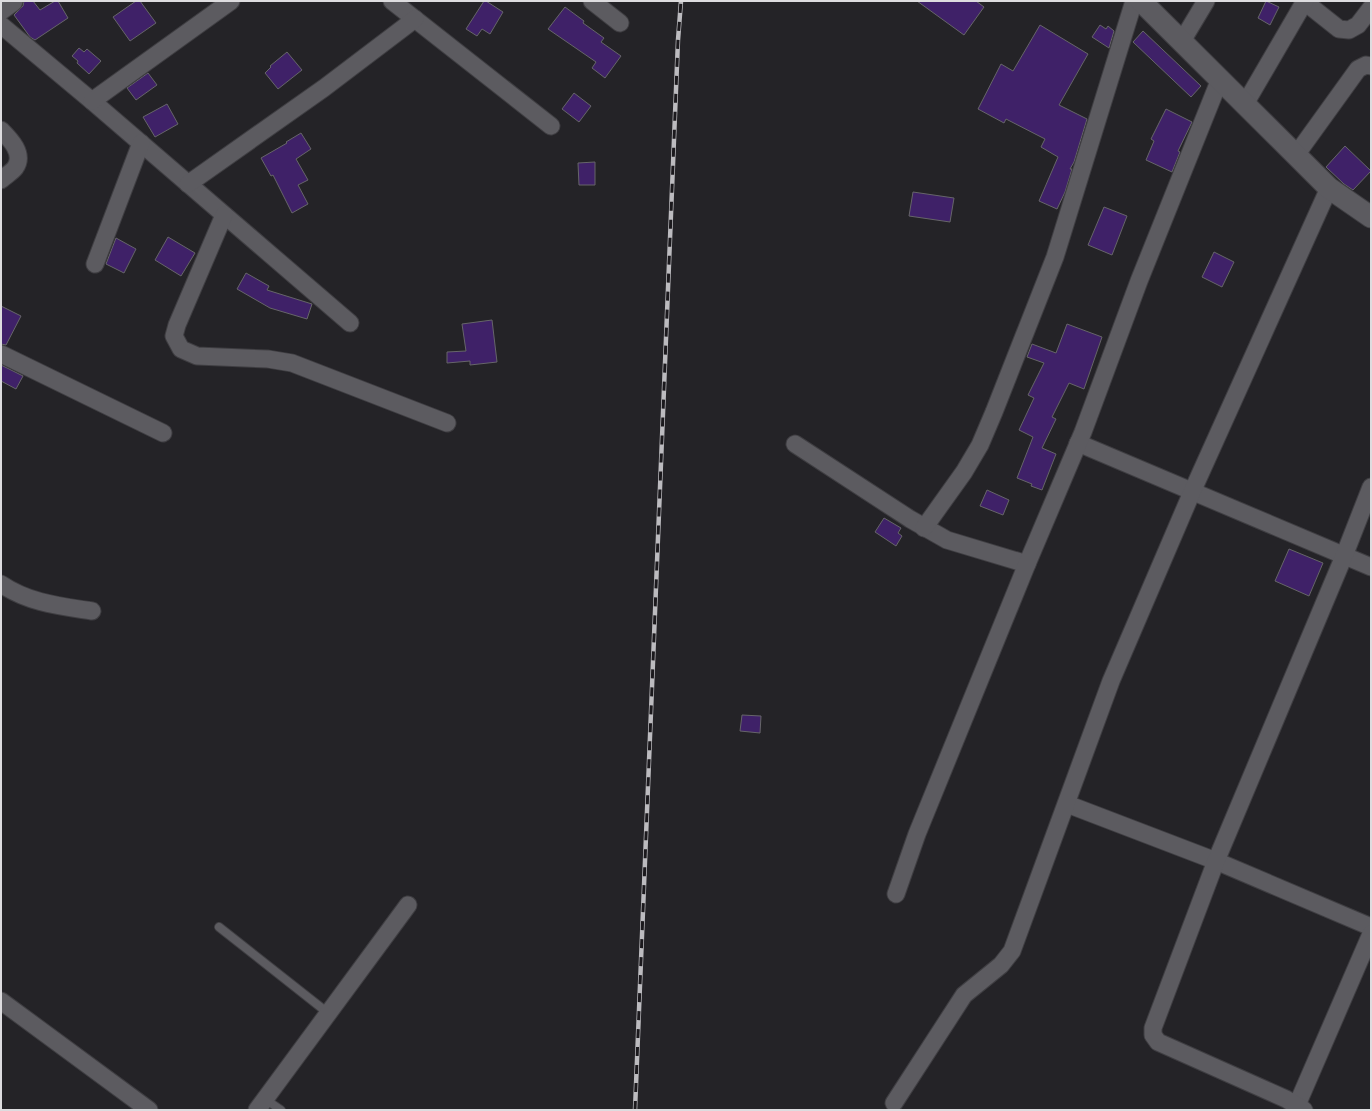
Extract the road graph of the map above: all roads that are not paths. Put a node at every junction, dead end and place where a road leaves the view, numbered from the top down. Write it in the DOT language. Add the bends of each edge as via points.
graph roads {
  1 [pos="12,1"];
  2 [pos="231,1"];
  3 [pos="392,1"];
  4 [pos="592,1"];
  5 [pos="1134,1"];
  6 [pos="1141,1"];
  7 [pos="1206,1"];
  8 [pos="1305,2"];
  9 [pos="1371,8"];
  10 [pos="1,9"];
  11 [pos="415,19"];
  12 [pos="620,22"];
  13 [pos="1,25"];
  14 [pos="1182,41"];
  15 [pos="1371,66"];
  16 [pos="1220,79"];
  17 [pos="92,101"];
  18 [pos="1245,104"];
  19 [pos="551,126"];
  20 [pos="1,130"];
  21 [pos="140,143"];
  22 [pos="1296,155"];
  23 [pos="1,180"];
  24 [pos="188,184"];
  25 [pos="1329,188"];
  26 [pos="224,215"];
  27 [pos="1371,217"];
  28 [pos="95,264"];
  29 [pos="350,323"];
  30 [pos="1,354"];
  31 [pos="447,423"];
  32 [pos="163,433"];
  33 [pos="1078,443"];
  34 [pos="795,444"];
  35 [pos="1371,487"];
  36 [pos="1192,492"];
  37 [pos="924,528"];
  38 [pos="1344,556"];
  39 [pos="1027,564"];
  40 [pos="1371,567"];
  41 [pos="1,584"];
  42 [pos="92,611"];
  43 [pos="1067,804"];
  44 [pos="1216,861"];
  45 [pos="896,894"];
  46 [pos="408,905"];
  47 [pos="219,927"];
  48 [pos="1371,927"];
  49 [pos="1371,934"];
  50 [pos="1,1000"];
  51 [pos="328,1013"];
  52 [pos="894,1103"];
  53 [pos="261,1104"];
  54 [pos="1300,1108"];
  55 [pos="149,1110"];
  56 [pos="281,1110"];
  1 -- 10 [label="street"];
  2 -- 17 [label="street"];
  3 -- 11 [label="street"];
  4 -- 12 [label="street"];
  5 -- 37 [label="street" via="1055,257 994,412 980,445 964,472"];
  6 -- 14 [label="street"];
  7 -- 14 [label="street"];
  8 -- 9 [label="street" via="1339,30 1349,30 1358,25"];
  8 -- 18 [label="street"];
  11 -- 19 [label="street"];
  11 -- 24 [label="street" via="324,88"];
  13 -- 17 [label="street"];
  14 -- 16 [label="street"];
  15 -- 22 [label="street" via="1366,65 1358,69"];
  16 -- 18 [label="street"];
  16 -- 33 [label="street" via="1139,281"];
  17 -- 21 [label="street"];
  18 -- 22 [label="street"];
  20 -- 23 [label="street" via="14,144 18,155 16,167"];
  21 -- 24 [label="street"];
  21 -- 28 [label="street"];
  22 -- 25 [label="street"];
  24 -- 26 [label="street"];
  25 -- 27 [label="street"];
  25 -- 36 [label="street"];
  26 -- 29 [label="street"];
  26 -- 31 [label="street" via="177,325 174,336 181,349 197,356 268,359 292,363"];
  30 -- 32 [label="street"];
  33 -- 36 [label="street"];
  33 -- 39 [label="street"];
  34 -- 37 [label="street"];
  35 -- 38 [label="street"];
  36 -- 38 [label="street"];
  36 -- 43 [label="street" via="1111,681"];
  37 -- 39 [label="street" via="947,540"];
  38 -- 40 [label="street"];
  38 -- 44 [label="street"];
  39 -- 45 [label="street" via="917,834"];
  41 -- 42 [label="street" via="29,599"];
  43 -- 44 [label="street"];
  43 -- 52 [label="street" via="1012,951 1001,965 964,995"];
  44 -- 48 [label="street"];
  44 -- 54 [label="street" via="1153,1028 1153,1035 1158,1042 1286,1099"];
  46 -- 51 [label="street"];
  47 -- 51 [label="lane"];
  49 -- 54 [label="street"];
  50 -- 55 [label="street"];
  51 -- 53 [label="street"];
  53 -- 56 [label="lane"];
}
